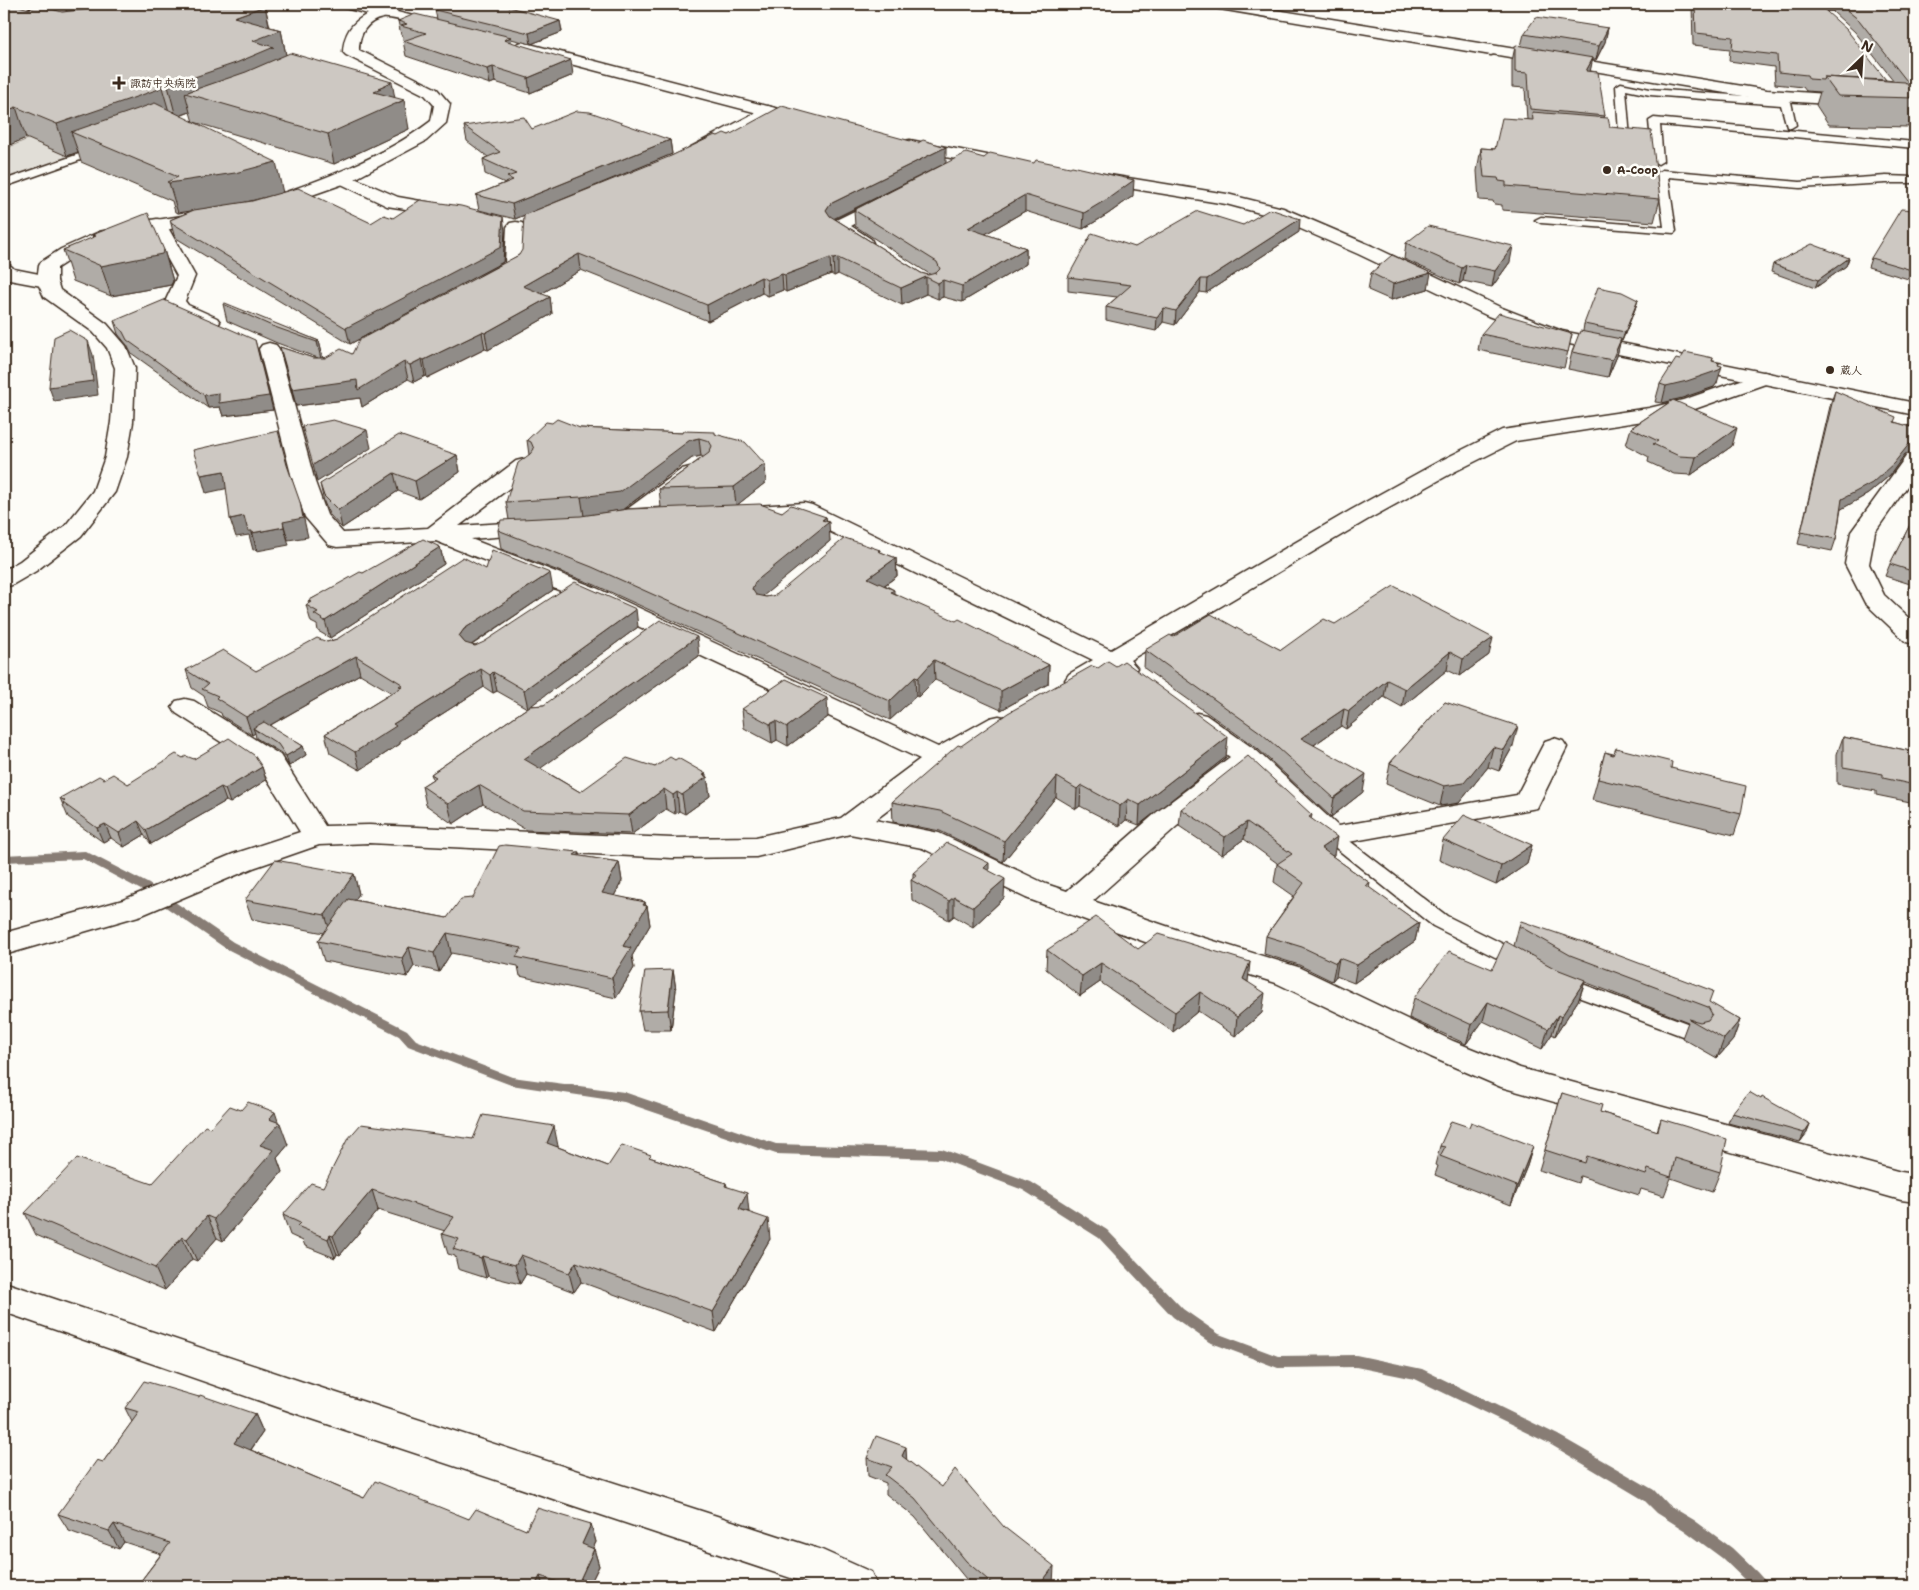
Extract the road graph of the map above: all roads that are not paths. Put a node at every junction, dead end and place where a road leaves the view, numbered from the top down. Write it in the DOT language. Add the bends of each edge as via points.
graph roads {
  1 [pos="31,4"];
  2 [pos="79,4"];
  3 [pos="346,4"];
  4 [pos="409,4"];
  5 [pos="1214,4"];
  6 [pos="1814,5"];
  7 [pos="1915,9"];
  8 [pos="383,13"];
  9 [pos="4,14"];
  10 [pos="4,18"];
  11 [pos="18,22"];
  12 [pos="1836,24"];
  13 [pos="35,25"];
  14 [pos="459,32"];
  15 [pos="504,43"];
  16 [pos="1879,74"];
  17 [pos="1767,98"];
  18 [pos="1909,104"];
  19 [pos="768,112"];
  20 [pos="1915,122"];
  21 [pos="822,124"];
  22 [pos="1791,125"];
  23 [pos="1606,137"];
  24 [pos="897,142"];
  25 [pos="112,145"];
  26 [pos="1915,145"];
  27 [pos="971,157"];
  28 [pos="680,159"];
  29 [pos="1658,161"];
  30 [pos="1009,164"];
  31 [pos="944,171"];
  32 [pos="1076,174"];
  33 [pos="343,178"];
  34 [pos="1915,180"];
  35 [pos="4,184"];
  36 [pos="900,194"];
  37 [pos="251,208"];
  38 [pos="226,213"];
  39 [pos="465,214"];
  40 [pos="1542,220"];
  41 [pos="516,223"];
  42 [pos="157,224"];
  43 [pos="879,252"];
  44 [pos="4,270"];
  45 [pos="48,281"];
  46 [pos="471,290"];
  47 [pos="224,328"];
  48 [pos="270,349"];
  49 [pos="1764,378"];
  50 [pos="1915,409"];
  51 [pos="1915,460"];
  52 [pos="701,465"];
  53 [pos="524,466"];
  54 [pos="725,515"];
  55 [pos="668,517"];
  56 [pos="554,526"];
  57 [pos="435,533"];
  58 [pos="855,535"];
  59 [pos="483,551"];
  60 [pos="833,553"];
  61 [pos="459,567"];
  62 [pos="4,580"];
  63 [pos="576,588"];
  64 [pos="551,605"];
  65 [pos="660,626"];
  66 [pos="1915,637"];
  67 [pos="637,643"];
  68 [pos="1114,660"];
  69 [pos="1145,683"];
  70 [pos="1055,692"];
  71 [pos="185,706"];
  72 [pos="1176,706"];
  73 [pos="1022,711"];
  74 [pos="1554,747"];
  75 [pos="939,758"];
  76 [pos="1247,758"];
  77 [pos="850,825"];
  78 [pos="317,836"];
  79 [pos="1332,836"];
  80 [pos="1071,904"];
  81 [pos="4,944"];
  82 [pos="1693,1033"];
  83 [pos="1915,1188"];
  84 [pos="4,1297"];
  85 [pos="857,1586"];
  1 -- 9 [label="lane"];
  2 -- 13 [label="lane"];
  3 -- 8 [label="street"];
  4 -- 8 [label="street"];
  5 -- 17 [label="street"];
  6 -- 7 [label="street"];
  6 -- 12 [label="street"];
  8 -- 14 [label="street"];
  8 -- 33 [label="street" via="354,30 350,52 431,92 442,104 442,110 438,123 420,136"];
  10 -- 11 [label="lane"];
  15 -- 19 [label="street"];
  16 -- 18 [label="street"];
  17 -- 18 [label="street"];
  17 -- 22 [label="lane" via="1786,102"];
  17 -- 23 [label="lane" via="1650,92 1621,86 1625,138"];
  18 -- 20 [label="street"];
  19 -- 21 [label="street"];
  19 -- 28 [label="street"];
  24 -- 27 [label="street"];
  25 -- 35 [label="lane"];
  26 -- 29 [label="lane" via="1654,121"];
  27 -- 30 [label="street"];
  27 -- 31 [label="street"];
  32 -- 49 [label="street" via="1227,200 1276,212 1331,234 1495,312 1557,336"];
  33 -- 37 [label="street"];
  33 -- 39 [label="street" via="393,202"];
  34 -- 40 [label="lane" via="1799,184 1662,173 1670,231"];
  36 -- 43 [label="street" via="838,226"];
  38 -- 42 [label="street"];
  41 -- 46 [label="street" via="514,266"];
  42 -- 45 [label="street" via="94,239 48,266"];
  42 -- 47 [label="street" via="186,276 175,302 181,309"];
  44 -- 45 [label="street" via="8,274"];
  45 -- 62 [label="street" via="51,293 100,328 116,346 125,368 122,422 116,457 104,492 72,531 28,566"];
  48 -- 57 [label="street" via="304,482 318,494 316,517 337,540"];
  49 -- 50 [label="street"];
  49 -- 68 [label="street" via="1689,405 1510,435 1359,515"];
  51 -- 66 [label="street" via="1863,532 1857,564 1874,598"];
  52 -- 55 [label="street" via="621,520"];
  53 -- 57 [label="street"];
  54 -- 58 [label="street" via="804,510"];
  56 -- 57 [label="street"];
  57 -- 59 [label="street"];
  58 -- 60 [label="street"];
  58 -- 68 [label="street"];
  59 -- 61 [label="street"];
  59 -- 63 [label="street"];
  63 -- 64 [label="street"];
  63 -- 65 [label="street"];
  65 -- 67 [label="street"];
  65 -- 75 [label="street"];
  68 -- 69 [label="street"];
  68 -- 70 [label="street"];
  71 -- 78 [label="street" via="270,761"];
  72 -- 76 [label="street"];
  73 -- 75 [label="street"];
  74 -- 79 [label="street" via="1527,802"];
  75 -- 77 [label="street"];
  76 -- 79 [label="street"];
  76 -- 80 [label="street" via="1166,819"];
  77 -- 78 [label="street" via="756,847 672,848 490,842 370,834"];
  77 -- 80 [label="street" via="929,840 1036,891"];
  78 -- 81 [label="street" via="242,861 132,908"];
  79 -- 82 [label="lane" via="1440,921 1541,973"];
  80 -- 83 [label="street" via="1287,975 1442,1049 1512,1078"];
  84 -- 85 [label="street" via="822,1569"];
}
